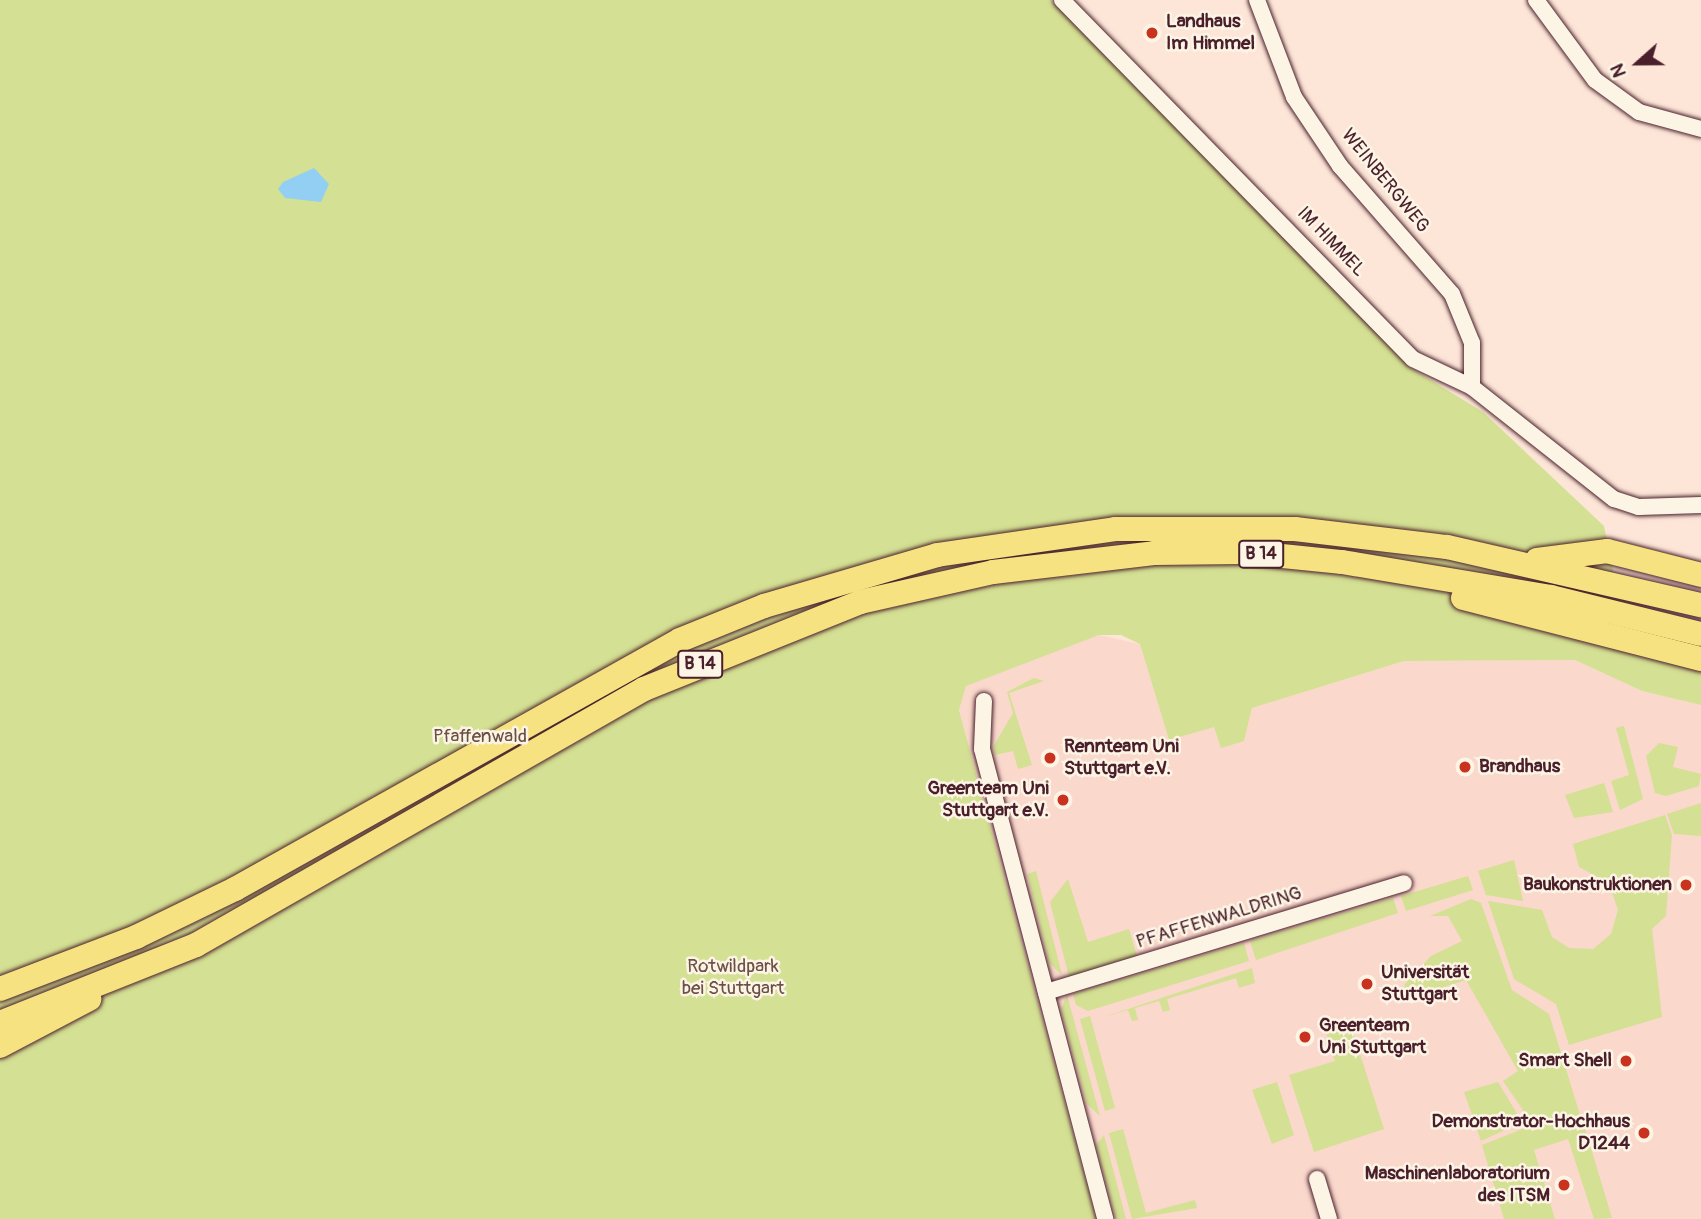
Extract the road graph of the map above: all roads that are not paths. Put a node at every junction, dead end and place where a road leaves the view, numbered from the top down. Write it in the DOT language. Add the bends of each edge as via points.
graph roads {
  1 [pos="1062,0"];
  2 [pos="1257,0"];
  3 [pos="1536,0"];
  4 [pos="1701,129"];
  5 [pos="1472,387"];
  6 [pos="1701,505"];
  7 [pos="1523,562"];
  8 [pos="1701,575"];
  9 [pos="1441,580"];
  10 [pos="1701,605"];
  11 [pos="1701,634"];
  12 [pos="1701,659"];
  13 [pos="984,701"];
  14 [pos="1404,883"];
  15 [pos="98,986"];
  16 [pos="0,989"];
  17 [pos="1046,992"];
  18 [pos="0,1023"];
  19 [pos="0,1046"];
  20 [pos="1317,1178"];
  21 [pos="1105,1219"];
  22 [pos="1329,1219"];
  1 -- 5 [label="street, IM HIMMEL" via="1413,359"];
  2 -- 5 [label="street, WEINBERGWEG" via="1294,97 1332,154 1452,294 1472,343"];
  3 -- 4 [label="street" via="1595,80 1639,112"];
  5 -- 6 [label="street, IM HIMMEL" via="1590,486 1639,507"];
  7 -- 8 [label="highway, B 14" via="1607,551"];
  7 -- 10 [label="highway, B 14"];
  7 -- 16 [label="highway, B 14" via="1355,534 1175,526 995,544 879,571 680,640 235,889 136,937"];
  9 -- 11 [label="highway, B 14" via="1551,597"];
  9 -- 12 [label="highway, B 14" via="1446,594"];
  9 -- 15 [label="highway, B 14" via="1305,558 1154,553 993,572 860,603 644,689 247,918"];
  13 -- 17 [label="street" via="982,749"];
  14 -- 17 [label="street, PFAFFENWALDRING"];
  15 -- 18 [label="highway, B 14"];
  15 -- 19 [label="highway" via="61,1019"];
  17 -- 21 [label="street"];
  20 -- 22 [label="street"];
}
